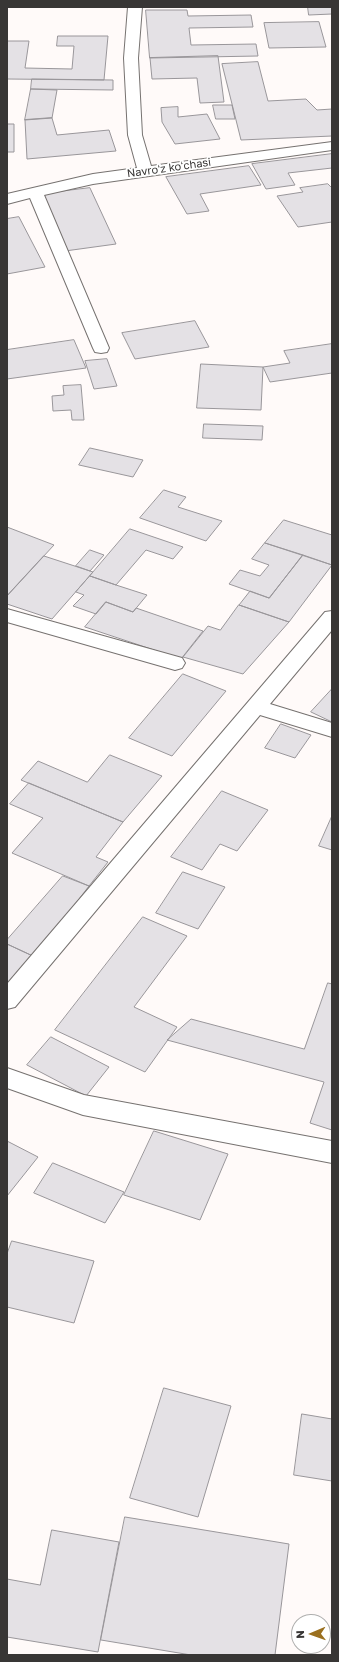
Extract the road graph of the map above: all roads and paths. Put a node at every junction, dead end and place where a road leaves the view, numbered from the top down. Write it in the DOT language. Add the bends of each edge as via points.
graph roads {
  1 [pos="135,7"];
  2 [pos="332,146"];
  3 [pos="145,171"];
  4 [pos="35,193"];
  5 [pos="7,199"];
  6 [pos="101,348"];
  7 [pos="7,615"];
  8 [pos="332,617"];
  9 [pos="175,663"];
  10 [pos="257,706"];
  11 [pos="332,730"];
  12 [pos="7,1000"];
  13 [pos="7,1078"];
  14 [pos="332,1152"];
  1 -- 3 [label="street" via="131,58 135,135"];
  2 -- 3 [label="street, Navroʻz koʻchasi"];
  3 -- 4 [label="street, Navroʻz koʻchasi" via="94,179"];
  4 -- 5 [label="street, Navroʻz koʻchasi"];
  4 -- 6 [label="street"];
  7 -- 9 [label="street"];
  8 -- 10 [label="street"];
  10 -- 11 [label="street"];
  10 -- 12 [label="street"];
  13 -- 14 [label="street" via="83,1105"];
}
